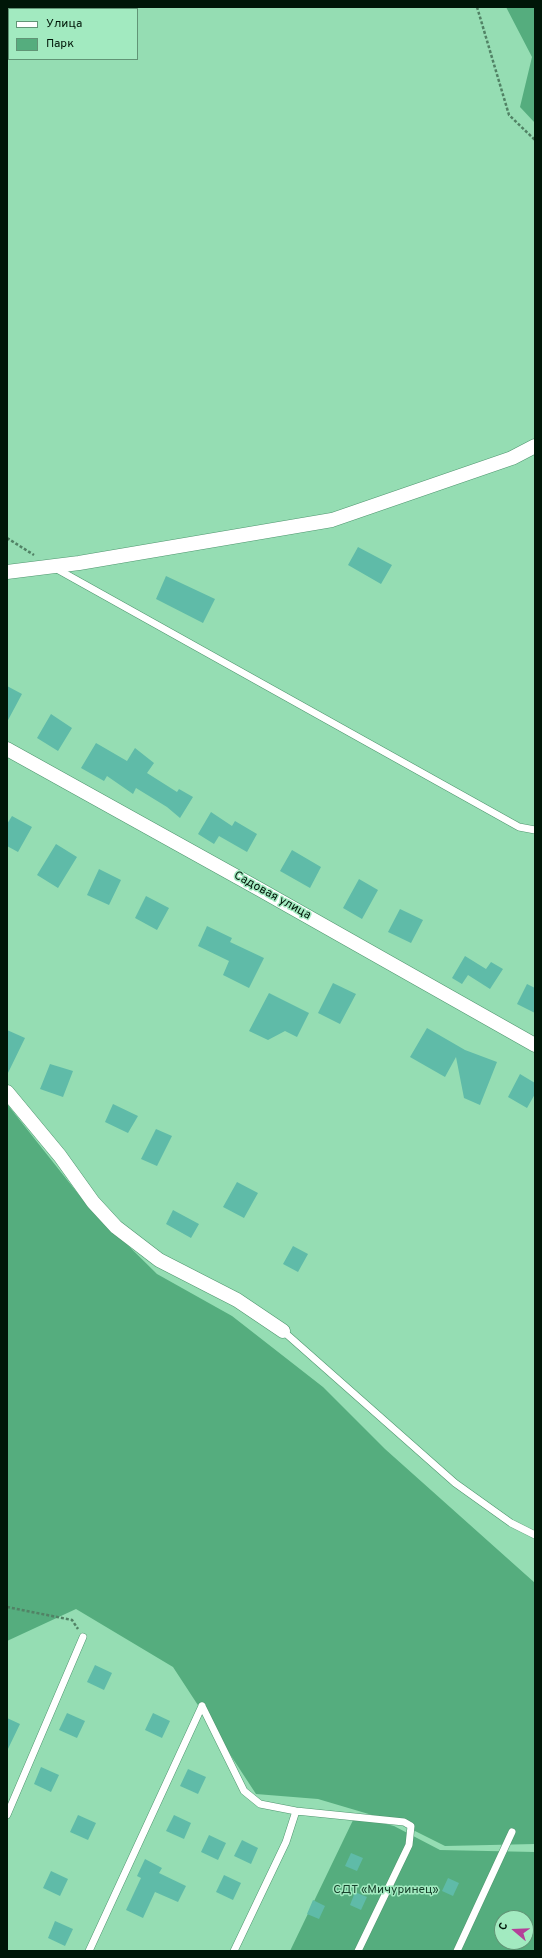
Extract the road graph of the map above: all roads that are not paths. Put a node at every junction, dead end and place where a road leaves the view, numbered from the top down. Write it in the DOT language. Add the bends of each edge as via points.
graph roads {
  1 [pos="535,446"];
  2 [pos="52,566"];
  3 [pos="7,572"];
  4 [pos="7,749"];
  5 [pos="535,830"];
  6 [pos="535,1046"];
  7 [pos="7,1092"];
  8 [pos="283,1331"];
  9 [pos="535,1535"];
  10 [pos="83,1637"];
  11 [pos="296,1812"];
  12 [pos="7,1815"];
  13 [pos="512,1832"];
  14 [pos="89,1951"];
  15 [pos="234,1951"];
  16 [pos="358,1951"];
  17 [pos="456,1951"];
  1 -- 2 [label="street" via="512,458 332,520"];
  2 -- 3 [label="street"];
  2 -- 5 [label="lane" via="519,827"];
  4 -- 6 [label="street, Садовая улица"];
  7 -- 8 [label="street" via="60,1156 93,1202 116,1227 159,1260 237,1300"];
  8 -- 9 [label="lane" via="455,1483 511,1523"];
  10 -- 12 [label="lane"];
  11 -- 14 [label="lane" via="260,1804 244,1791 202,1706"];
  11 -- 15 [label="lane" via="286,1842"];
  11 -- 16 [label="lane" via="404,1822 411,1826 409,1845"];
  13 -- 17 [label="lane"];
}
